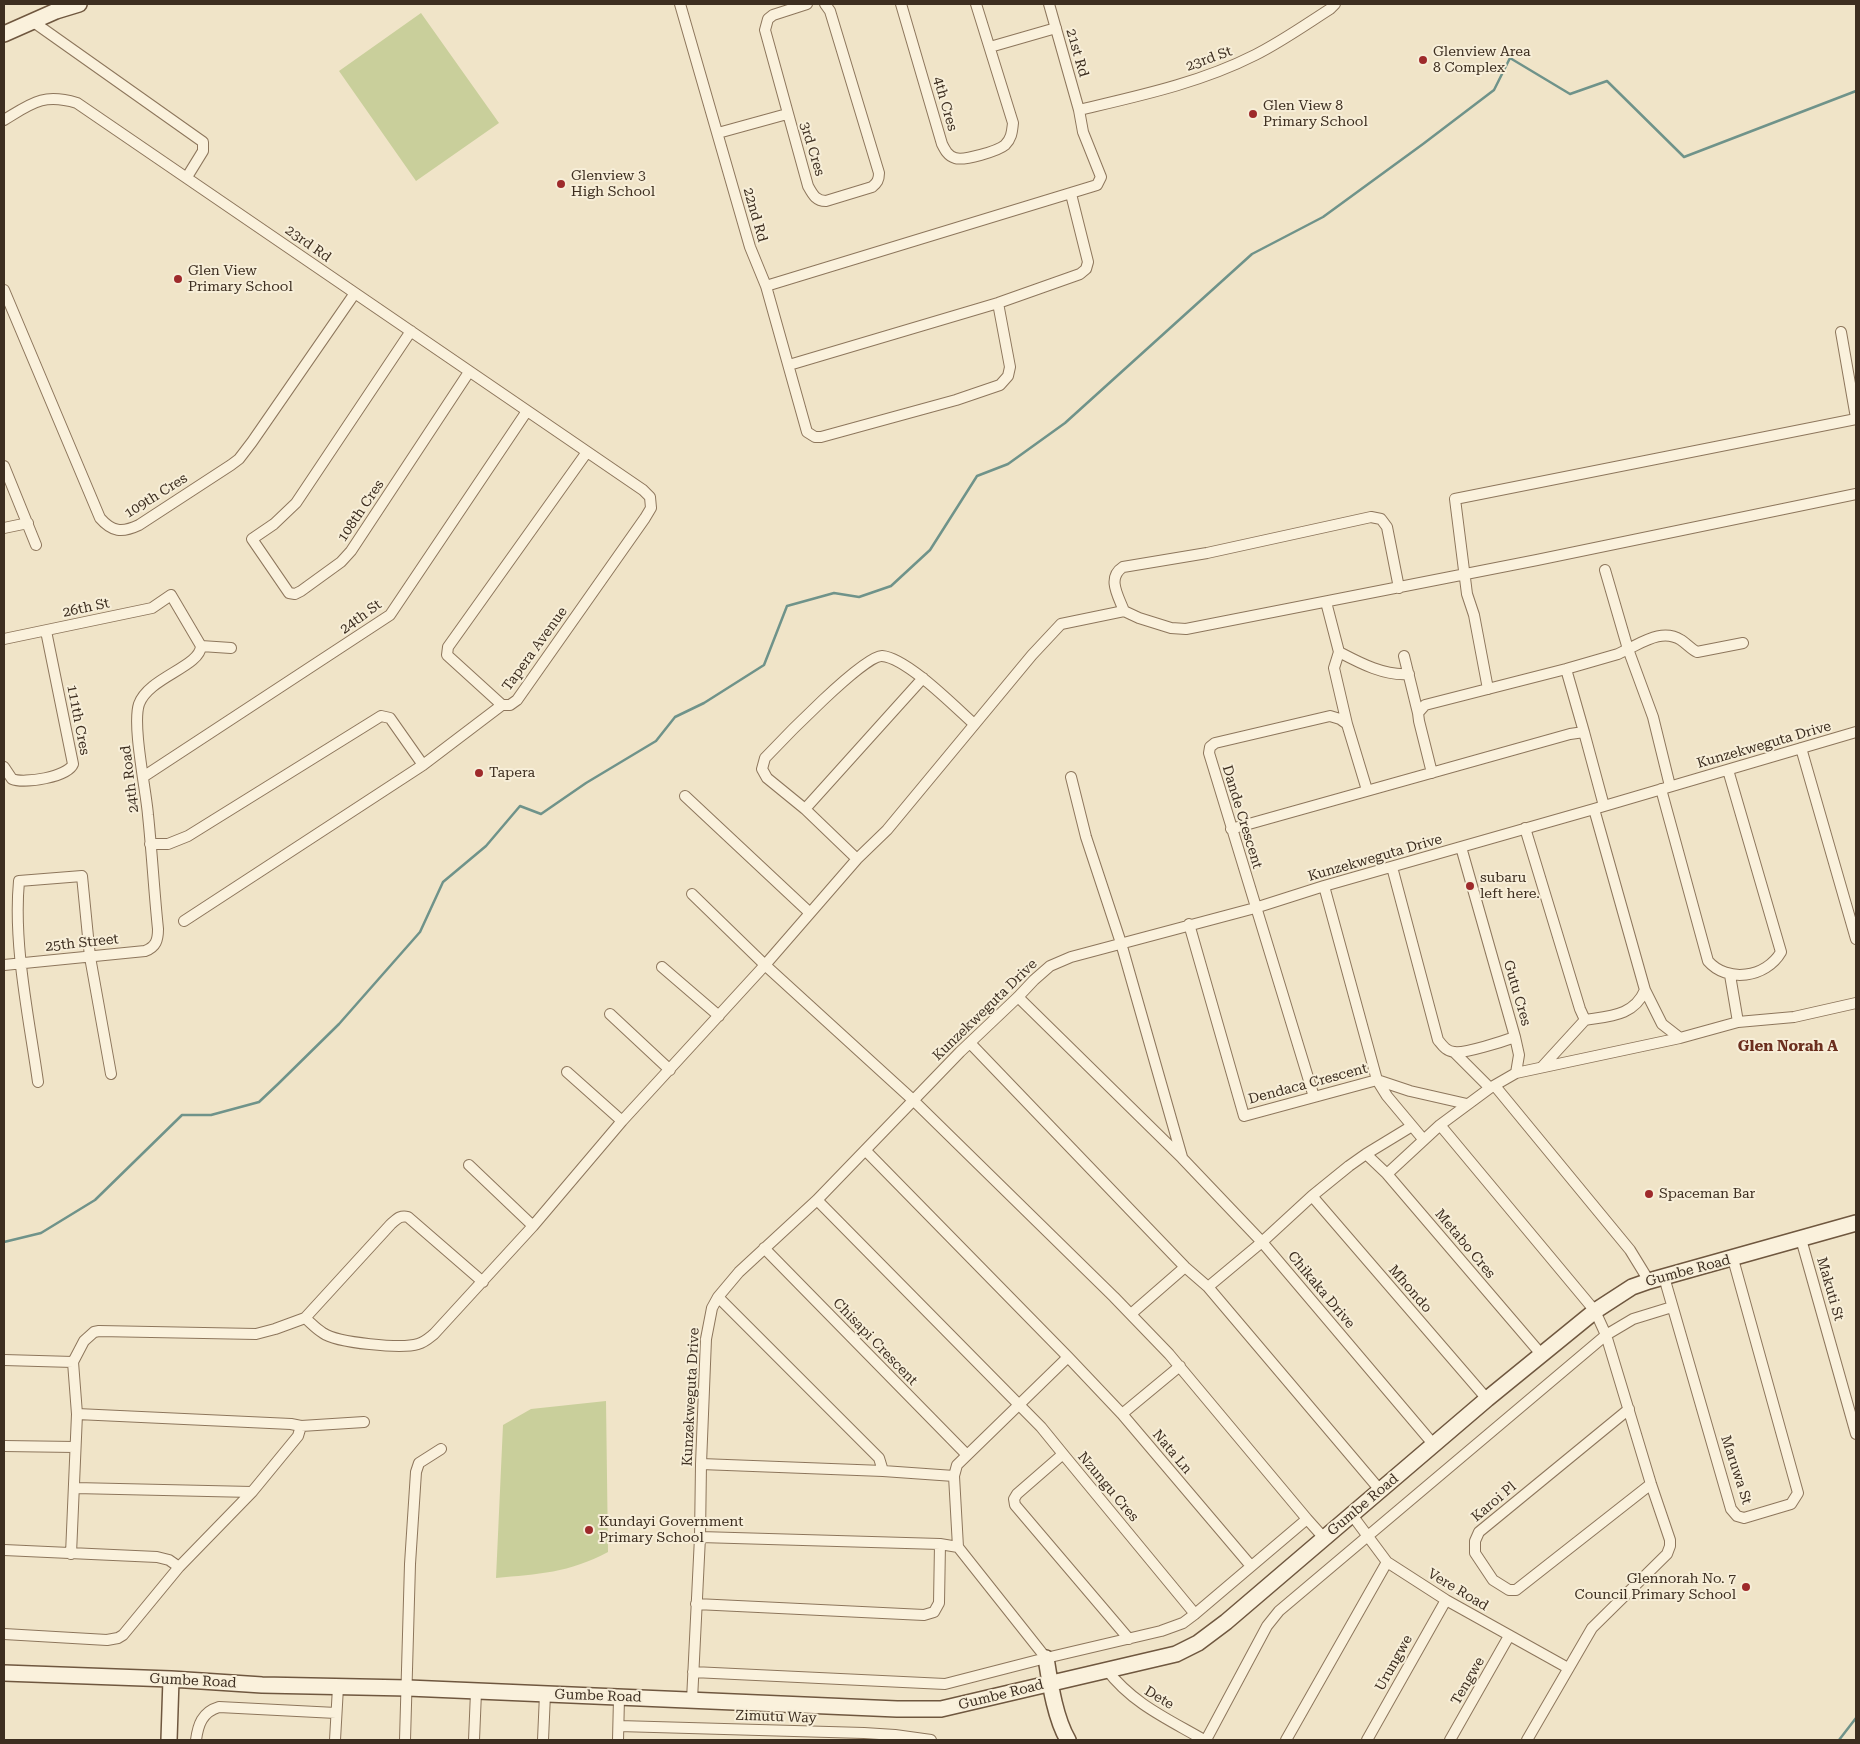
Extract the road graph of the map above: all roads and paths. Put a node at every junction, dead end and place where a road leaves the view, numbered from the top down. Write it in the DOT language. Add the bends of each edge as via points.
graph roads {
  1 [pos="79,4"];
  2 [pos="680,4"];
  3 [pos="808,4"];
  4 [pos="825,4"];
  5 [pos="902,4"];
  6 [pos="976,4"];
  7 [pos="1049,4"];
  8 [pos="1335,4"];
  9 [pos="32,21"];
  10 [pos="1056,28"];
  11 [pos="4,34"];
  12 [pos="990,47"];
  13 [pos="1079,110"];
  14 [pos="787,114"];
  15 [pos="4,120"];
  16 [pos="718,133"];
  17 [pos="187,177"];
  18 [pos="1071,194"];
  19 [pos="766,286"];
  20 [pos="4,290"];
  21 [pos="355,293"];
  22 [pos="998,303"];
  23 [pos="411,331"];
  24 [pos="1841,332"];
  25 [pos="789,365"];
  26 [pos="469,372"];
  27 [pos="527,411"];
  28 [pos="1856,418"];
  29 [pos="588,452"];
  30 [pos="4,466"];
  31 [pos="1856,494"];
  32 [pos="28,523"];
  33 [pos="4,528"];
  34 [pos="36,545"];
  35 [pos="1605,570"];
  36 [pos="1464,574"];
  37 [pos="1400,588"];
  38 [pos="1326,602"];
  39 [pos="1124,611"];
  40 [pos="46,631"];
  41 [pos="4,639"];
  42 [pos="1743,643"];
  43 [pos="201,646"];
  44 [pos="231,648"];
  45 [pos="1628,649"];
  46 [pos="1338,652"];
  47 [pos="1404,656"];
  48 [pos="1566,669"];
  49 [pos="1409,674"];
  50 [pos="923,678"];
  51 [pos="1488,689"];
  52 [pos="502,705"];
  53 [pos="1418,712"];
  54 [pos="974,724"];
  55 [pos="1347,724"];
  56 [pos="1584,732"];
  57 [pos="1856,732"];
  58 [pos="1801,748"];
  59 [pos="422,765"];
  60 [pos="4,768"];
  61 [pos="1728,770"];
  62 [pos="1432,773"];
  63 [pos="143,776"];
  64 [pos="1071,778"];
  65 [pos="1666,787"];
  66 [pos="1367,790"];
  67 [pos="685,796"];
  68 [pos="1599,808"];
  69 [pos="805,809"];
  70 [pos="1525,828"];
  71 [pos="1231,829"];
  72 [pos="150,844"];
  73 [pos="1461,847"];
  74 [pos="856,859"];
  75 [pos="1392,867"];
  76 [pos="1324,886"];
  77 [pos="692,894"];
  78 [pos="1255,908"];
  79 [pos="810,913"];
  80 [pos="184,921"];
  81 [pos="1189,924"];
  82 [pos="158,939"];
  83 [pos="1856,939"];
  84 [pos="1122,943"];
  85 [pos="90,956"];
  86 [pos="21,963"];
  87 [pos="4,965"];
  88 [pos="765,965"];
  89 [pos="662,967"];
  90 [pos="1730,975"];
  91 [pos="1645,990"];
  92 [pos="1018,997"];
  93 [pos="1856,1003"];
  94 [pos="610,1014"];
  95 [pos="719,1016"];
  96 [pos="1585,1020"];
  97 [pos="1738,1022"];
  98 [pos="1516,1037"];
  99 [pos="1680,1038"];
  100 [pos="970,1043"];
  101 [pos="1455,1053"];
  102 [pos="1542,1066"];
  103 [pos="670,1070"];
  104 [pos="567,1072"];
  105 [pos="1516,1073"];
  106 [pos="111,1074"];
  107 [pos="1378,1080"];
  108 [pos="38,1082"];
  109 [pos="1492,1087"];
  110 [pos="1314,1097"];
  111 [pos="913,1100"];
  112 [pos="1467,1104"];
  113 [pos="622,1121"];
  114 [pos="1440,1125"];
  115 [pos="1412,1126"];
  116 [pos="1423,1138"];
  117 [pos="866,1151"];
  118 [pos="1366,1154"];
  119 [pos="1182,1158"];
  120 [pos="469,1166"];
  121 [pos="1387,1174"];
  122 [pos="1312,1196"];
  123 [pos="817,1200"];
  124 [pos="1856,1224"];
  125 [pos="533,1226"];
  126 [pos="1801,1239"];
  127 [pos="1262,1242"];
  128 [pos="764,1248"];
  129 [pos="1733,1259"];
  130 [pos="1185,1267"];
  131 [pos="1656,1279"];
  132 [pos="483,1282"];
  133 [pos="1208,1288"];
  134 [pos="718,1297"];
  135 [pos="1672,1307"];
  136 [pos="1595,1310"];
  137 [pos="1131,1314"];
  138 [pos="305,1318"];
  139 [pos="1606,1335"];
  140 [pos="1541,1354"];
  141 [pos="1068,1357"];
  142 [pos="4,1360"];
  143 [pos="73,1362"];
  144 [pos="1180,1366"];
  145 [pos="1487,1399"];
  146 [pos="1018,1406"];
  147 [pos="1629,1409"];
  148 [pos="77,1414"];
  149 [pos="1122,1414"];
  150 [pos="364,1422"];
  151 [pos="301,1426"];
  152 [pos="1856,1434"];
  153 [pos="1434,1445"];
  154 [pos="4,1446"];
  155 [pos="75,1447"];
  156 [pos="441,1449"];
  157 [pos="1063,1454"];
  158 [pos="967,1455"];
  159 [pos="701,1464"];
  160 [pos="883,1471"];
  161 [pos="954,1476"];
  162 [pos="1651,1484"];
  163 [pos="75,1488"];
  164 [pos="1380,1490"];
  165 [pos="252,1492"];
  166 [pos="1352,1515"];
  167 [pos="1307,1519"];
  168 [pos="1367,1535"];
  169 [pos="700,1537"];
  170 [pos="1324,1538"];
  171 [pos="940,1544"];
  172 [pos="958,1547"];
  173 [pos="4,1550"];
  174 [pos="71,1554"];
  175 [pos="1387,1562"];
  176 [pos="1251,1566"];
  177 [pos="179,1567"];
  178 [pos="1446,1600"];
  179 [pos="696,1604"];
  180 [pos="1196,1614"];
  181 [pos="4,1634"];
  182 [pos="1510,1636"];
  183 [pos="1129,1639"];
  184 [pos="1046,1658"];
  185 [pos="1568,1668"];
  186 [pos="1107,1670"];
  187 [pos="693,1672"];
  188 [pos="4,1673"];
  189 [pos="171,1679"];
  190 [pos="1050,1683"];
  191 [pos="338,1687"];
  192 [pos="408,1688"];
  193 [pos="476,1692"];
  194 [pos="544,1694"];
  195 [pos="619,1698"];
  196 [pos="692,1700"];
  197 [pos="336,1713"];
  198 [pos="619,1726"];
  199 [pos="864,1737"];
  200 [pos="169,1740"];
  201 [pos="196,1740"];
  202 [pos="334,1740"];
  203 [pos="405,1740"];
  204 [pos="474,1740"];
  205 [pos="542,1740"];
  206 [pos="618,1740"];
  207 [pos="932,1740"];
  208 [pos="1068,1740"];
  209 [pos="1205,1740"];
  210 [pos="1286,1740"];
  211 [pos="1367,1740"];
  212 [pos="1450,1740"];
  213 [pos="1527,1740"];
  1 -- 9 [label="street"];
  2 -- 16 [label="street, 22nd Rd"];
  3 -- 14 [label="street, 3rd Cres" via="773,15 766,23 765,30"];
  4 -- 14 [label="street, 3rd Cres" via="830,10 879,173 877,183 826,201 817,199 808,186"];
  5 -- 12 [label="street, 4th Cres" via="942,144 953,158 996,150 1012,135 1013,122"];
  6 -- 12 [label="street, 4th Cres"];
  7 -- 10 [label="street, 21st Rd"];
  8 -- 13 [label="street, 23rd St" via="1288,37 1217,72 1158,91"];
  9 -- 11 [label="street"];
  9 -- 17 [label="street" via="202,142 203,151"];
  10 -- 12 [label="street"];
  10 -- 13 [label="street, 21st Rd"];
  13 -- 18 [label="street, 21st Rd" via="1083,132 1101,177 1097,186"];
  14 -- 16 [label="street"];
  15 -- 17 [label="street, 23rd Rd" via="45,99 77,103"];
  16 -- 19 [label="street, 22nd Rd" via="750,247"];
  17 -- 21 [label="street, 23rd Rd"];
  18 -- 19 [label="street, 21st Rd"];
  18 -- 22 [label="street" via="1088,262 1086,269 1080,274"];
  19 -- 25 [label="street, 22nd Rd"];
  20 -- 21 [label="street, 109th Cres" via="100,518 115,530 123,531 139,526 238,459"];
  21 -- 23 [label="street, 23rd Rd"];
  22 -- 25 [label="street"];
  22 -- 25 [label="street, 22nd Rd" via="1010,372 1000,385 956,400 815,436 808,432"];
  23 -- 26 [label="street, 23rd Rd"];
  23 -- 26 [label="street, 108th Cres" via="296,503 252,539 289,592 301,591 352,551"];
  24 -- 28 [label="street"];
  26 -- 27 [label="street, 23rd Rd"];
  27 -- 29 [label="street, 23rd Rd"];
  27 -- 63 [label="street, 24th St" via="390,615"];
  28 -- 36 [label="street" via="1455,499"];
  29 -- 52 [label="street, Tapera Avenue" via="446,652"];
  29 -- 52 [label="street, Tapera Avenue" via="643,490 650,497 651,508 517,700 510,706"];
  30 -- 32 [label="street"];
  31 -- 36 [label="street"];
  32 -- 33 [label="street"];
  32 -- 34 [label="street"];
  35 -- 45 [label="street"];
  36 -- 37 [label="street"];
  36 -- 51 [label="street"];
  37 -- 38 [label="street"];
  37 -- 39 [label="street" via="1387,527 1380,519 1371,517 1207,553 1123,567 1113,582"];
  38 -- 39 [label="street" via="1186,629 1172,628"];
  38 -- 46 [label="street"];
  39 -- 54 [label="street" via="1061,624"];
  40 -- 41 [label="street, 26th St"];
  40 -- 43 [label="street, 26th St" via="152,608 171,595"];
  40 -- 60 [label="street, 111th Cres" via="73,764 64,773 24,782 12,779"];
  42 -- 45 [label="street" via="1697,652 1680,639 1656,636"];
  43 -- 44 [label="street"];
  43 -- 63 [label="street, 24th Road" via="198,656 157,682 139,704 136,716"];
  45 -- 48 [label="street"];
  45 -- 65 [label="street" via="1652,717"];
  46 -- 49 [label="street" via="1392,675"];
  46 -- 55 [label="street" via="1334,668"];
  47 -- 49 [label="street"];
  48 -- 51 [label="street"];
  48 -- 56 [label="street"];
  49 -- 53 [label="street"];
  50 -- 54 [label="street"];
  50 -- 69 [label="street"];
  50 -- 69 [label="street" via="896,660 881,656 872,659 830,692 764,758 762,769 767,778"];
  51 -- 53 [label="street" via="1425,705"];
  52 -- 59 [label="street"];
  53 -- 62 [label="street"];
  54 -- 74 [label="street" via="887,830"];
  55 -- 66 [label="street"];
  55 -- 71 [label="street, Dande Crescent" via="1330,716 1215,743 1210,747"];
  56 -- 62 [label="street"];
  56 -- 68 [label="street"];
  57 -- 58 [label="street, Kunzekweguta Drive"];
  58 -- 61 [label="street, Kunzekweguta Drive"];
  58 -- 83 [label="street"];
  59 -- 72 [label="street" via="390,718 380,716 188,836 168,844"];
  59 -- 80 [label="street"];
  61 -- 65 [label="street, Kunzekweguta Drive"];
  61 -- 90 [label="street" via="1781,952 1768,967 1752,974"];
  62 -- 66 [label="street"];
  63 -- 72 [label="street, 24th Road"];
  64 -- 84 [label="street, Chikaka Drive" via="1086,836"];
  65 -- 68 [label="street, Kunzekweguta Drive"];
  65 -- 90 [label="street" via="1708,961 1714,969"];
  66 -- 71 [label="street"];
  67 -- 79 [label="street"];
  68 -- 70 [label="street, Kunzekweguta Drive"];
  68 -- 91 [label="street"];
  69 -- 74 [label="street"];
  70 -- 73 [label="street, Kunzekweguta Drive"];
  70 -- 96 [label="street"];
  71 -- 78 [label="street, Dande Crescent"];
  72 -- 82 [label="street, 24th Road"];
  73 -- 75 [label="street, Kunzekweguta Drive"];
  73 -- 98 [label="street, Gutu Cres"];
  74 -- 79 [label="street"];
  75 -- 76 [label="street, Kunzekweguta Drive"];
  75 -- 101 [label="street" via="1438,1040"];
  76 -- 78 [label="street, Kunzekweguta Drive"];
  76 -- 107 [label="street, Dendaca Crescent"];
  77 -- 88 [label="street"];
  78 -- 81 [label="street, Kunzekweguta Drive"];
  78 -- 110 [label="street, Dande Crescent"];
  79 -- 88 [label="street"];
  81 -- 84 [label="street, Kunzekweguta Drive"];
  81 -- 110 [label="street, Dendaca Crescent" via="1244,1116"];
  82 -- 85 [label="street, 25th Street" via="145,951"];
  84 -- 92 [label="street, Kunzekweguta Drive" via="1050,966"];
  84 -- 119 [label="street, Chikaka Drive"];
  85 -- 86 [label="street, 25th Street"];
  85 -- 86 [label="street" via="82,876 18,881"];
  85 -- 106 [label="street"];
  86 -- 87 [label="street, 25th Street"];
  86 -- 108 [label="street"];
  88 -- 95 [label="street"];
  88 -- 111 [label="street"];
  89 -- 95 [label="street"];
  90 -- 97 [label="street"];
  91 -- 96 [label="street" via="1633,1008 1614,1016"];
  91 -- 99 [label="street" via="1662,1024"];
  92 -- 100 [label="street, Kunzekweguta Drive"];
  92 -- 119 [label="street, Chikaka Drive"];
  93 -- 97 [label="street" via="1794,1017"];
  94 -- 103 [label="street"];
  95 -- 103 [label="street"];
  96 -- 102 [label="street"];
  97 -- 99 [label="street"];
  98 -- 101 [label="street, Gutu Cres"];
  98 -- 105 [label="street" via="1519,1055"];
  99 -- 102 [label="street"];
  100 -- 111 [label="street, Kunzekweguta Drive"];
  100 -- 130 [label="street"];
  101 -- 109 [label="street, Maruwa St"];
  102 -- 105 [label="street"];
  103 -- 113 [label="street"];
  104 -- 113 [label="street"];
  105 -- 109 [label="street"];
  107 -- 110 [label="street, Dendaca Crescent"];
  107 -- 112 [label="street"];
  107 -- 115 [label="street"];
  109 -- 112 [label="street"];
  109 -- 131 [label="street, Maruwa St"];
  111 -- 117 [label="street, Kunzekweguta Drive"];
  111 -- 137 [label="street"];
  112 -- 114 [label="street"];
  113 -- 125 [label="street"];
  114 -- 116 [label="street"];
  114 -- 136 [label="street"];
  115 -- 116 [label="street"];
  115 -- 118 [label="street"];
  116 -- 121 [label="street"];
  117 -- 123 [label="street, Kunzekweguta Drive"];
  117 -- 141 [label="street, Nata Ln"];
  118 -- 121 [label="street, Metabo Cres"];
  118 -- 122 [label="street"];
  119 -- 127 [label="street, Chikaka Drive"];
  120 -- 125 [label="street"];
  121 -- 140 [label="street, Metabo Cres"];
  122 -- 127 [label="street"];
  122 -- 145 [label="street, Mhondo"];
  123 -- 128 [label="street, Kunzekweguta Drive"];
  123 -- 146 [label="street"];
  124 -- 126 [label="street, Gumbe Road"];
  125 -- 132 [label="street"];
  126 -- 129 [label="street, Gumbe Road"];
  126 -- 152 [label="street, Makuti St"];
  127 -- 133 [label="street"];
  127 -- 153 [label="street, Chikaka Drive"];
  128 -- 134 [label="street, Kunzekweguta Drive"];
  128 -- 158 [label="street, Chisapi Crescent"];
  129 -- 131 [label="street, Gumbe Road"];
  129 -- 135 [label="street, Maruwa St" via="1798,1493 1791,1504 1744,1518 1731,1509"];
  130 -- 133 [label="street"];
  130 -- 137 [label="street"];
  131 -- 135 [label="street, Maruwa St"];
  131 -- 136 [label="street, Gumbe Road" via="1632,1287"];
  132 -- 138 [label="street" via="434,1334 416,1345 342,1341 322,1333"];
  132 -- 138 [label="street" via="403,1216 391,1224"];
  133 -- 164 [label="street"];
  134 -- 159 [label="street, Kunzekweguta Drive" via="712,1308 706,1339"];
  134 -- 160 [label="street" via="879,1458"];
  135 -- 139 [label="street" via="1634,1320"];
  136 -- 139 [label="street"];
  136 -- 140 [label="street, Gumbe Road"];
  137 -- 144 [label="street"];
  138 -- 143 [label="street" via="256,1334 99,1331 84,1341"];
  139 -- 147 [label="street"];
  139 -- 168 [label="street"];
  140 -- 145 [label="street, Gumbe Road"];
  141 -- 146 [label="street"];
  141 -- 149 [label="street, Nata Ln"];
  142 -- 143 [label="street"];
  143 -- 148 [label="street"];
  144 -- 149 [label="street"];
  144 -- 167 [label="street"];
  145 -- 153 [label="street, Gumbe Road"];
  146 -- 157 [label="street"];
  146 -- 158 [label="street"];
  147 -- 162 [label="street"];
  147 -- 162 [label="street, Karoi Pl" via="1479,1532 1475,1552 1493,1580 1509,1590 1516,1590"];
  148 -- 151 [label="street"];
  148 -- 155 [label="street"];
  149 -- 176 [label="street, Nata Ln"];
  150 -- 151 [label="street"];
  151 -- 165 [label="street" via="298,1436"];
  153 -- 164 [label="street, Gumbe Road"];
  154 -- 155 [label="street"];
  155 -- 163 [label="street"];
  156 -- 192 [label="street" via="419,1463 416,1472 410,1564"];
  157 -- 180 [label="street, Nzungu Cres"];
  157 -- 183 [label="street, Nzungu Cres" via="1017,1494 1015,1505"];
  158 -- 161 [label="street" via="957,1465"];
  159 -- 160 [label="street"];
  159 -- 169 [label="street, Kunzekweguta Drive"];
  160 -- 161 [label="street"];
  161 -- 172 [label="street"];
  162 -- 185 [label="street" via="1670,1540 1667,1554 1592,1628"];
  163 -- 165 [label="street"];
  163 -- 174 [label="street"];
  164 -- 166 [label="street, Gumbe Road"];
  165 -- 177 [label="street"];
  166 -- 168 [label="street, Vere Road"];
  166 -- 170 [label="street, Gumbe Road"];
  167 -- 170 [label="street"];
  167 -- 176 [label="street"];
  168 -- 175 [label="street, Vere Road"];
  168 -- 209 [label="street" via="1279,1611 1267,1626"];
  169 -- 171 [label="street"];
  169 -- 179 [label="street, Kunzekweguta Drive"];
  170 -- 186 [label="street, Gumbe Road" via="1198,1643 1176,1654"];
  171 -- 172 [label="street"];
  171 -- 179 [label="street" via="939,1603 934,1612 924,1615"];
  172 -- 184 [label="street"];
  173 -- 174 [label="street"];
  174 -- 177 [label="street" via="157,1557"];
  175 -- 178 [label="street, Vere Road"];
  175 -- 210 [label="street"];
  176 -- 180 [label="street"];
  177 -- 181 [label="street" via="131,1628 118,1638"];
  178 -- 182 [label="street, Vere Road"];
  178 -- 211 [label="street, Urungwe"];
  179 -- 187 [label="street, Kunzekweguta Drive"];
  180 -- 183 [label="street" via="1183,1623"];
  182 -- 185 [label="street, Vere Road"];
  182 -- 212 [label="street, Tengwe"];
  183 -- 184 [label="street"];
  184 -- 187 [label="street" via="945,1684"];
  184 -- 190 [label="street"];
  185 -- 213 [label="street"];
  186 -- 190 [label="street, Gumbe Road"];
  186 -- 209 [label="street, Dete" via="1118,1685 1140,1703"];
  187 -- 196 [label="street, Kunzekweguta Drive"];
  188 -- 189 [label="street, Gumbe Road"];
  189 -- 191 [label="street, Gumbe Road"];
  189 -- 200 [label="street"];
  190 -- 196 [label="street, Gumbe Road" via="941,1709"];
  190 -- 208 [label="street"];
  191 -- 192 [label="street, Gumbe Road"];
  191 -- 197 [label="street"];
  192 -- 193 [label="street, Gumbe Road"];
  192 -- 203 [label="street"];
  193 -- 194 [label="street, Gumbe Road"];
  193 -- 204 [label="street"];
  194 -- 195 [label="street, Gumbe Road"];
  194 -- 205 [label="street"];
  195 -- 196 [label="street, Gumbe Road"];
  195 -- 198 [label="street"];
  197 -- 201 [label="street" via="219,1708 210,1710 202,1718"];
  197 -- 202 [label="street"];
  198 -- 199 [label="street, Zimutu Way"];
  198 -- 206 [label="street"];
  199 -- 207 [label="street, Zimutu Way" via="895,1735"];
}
